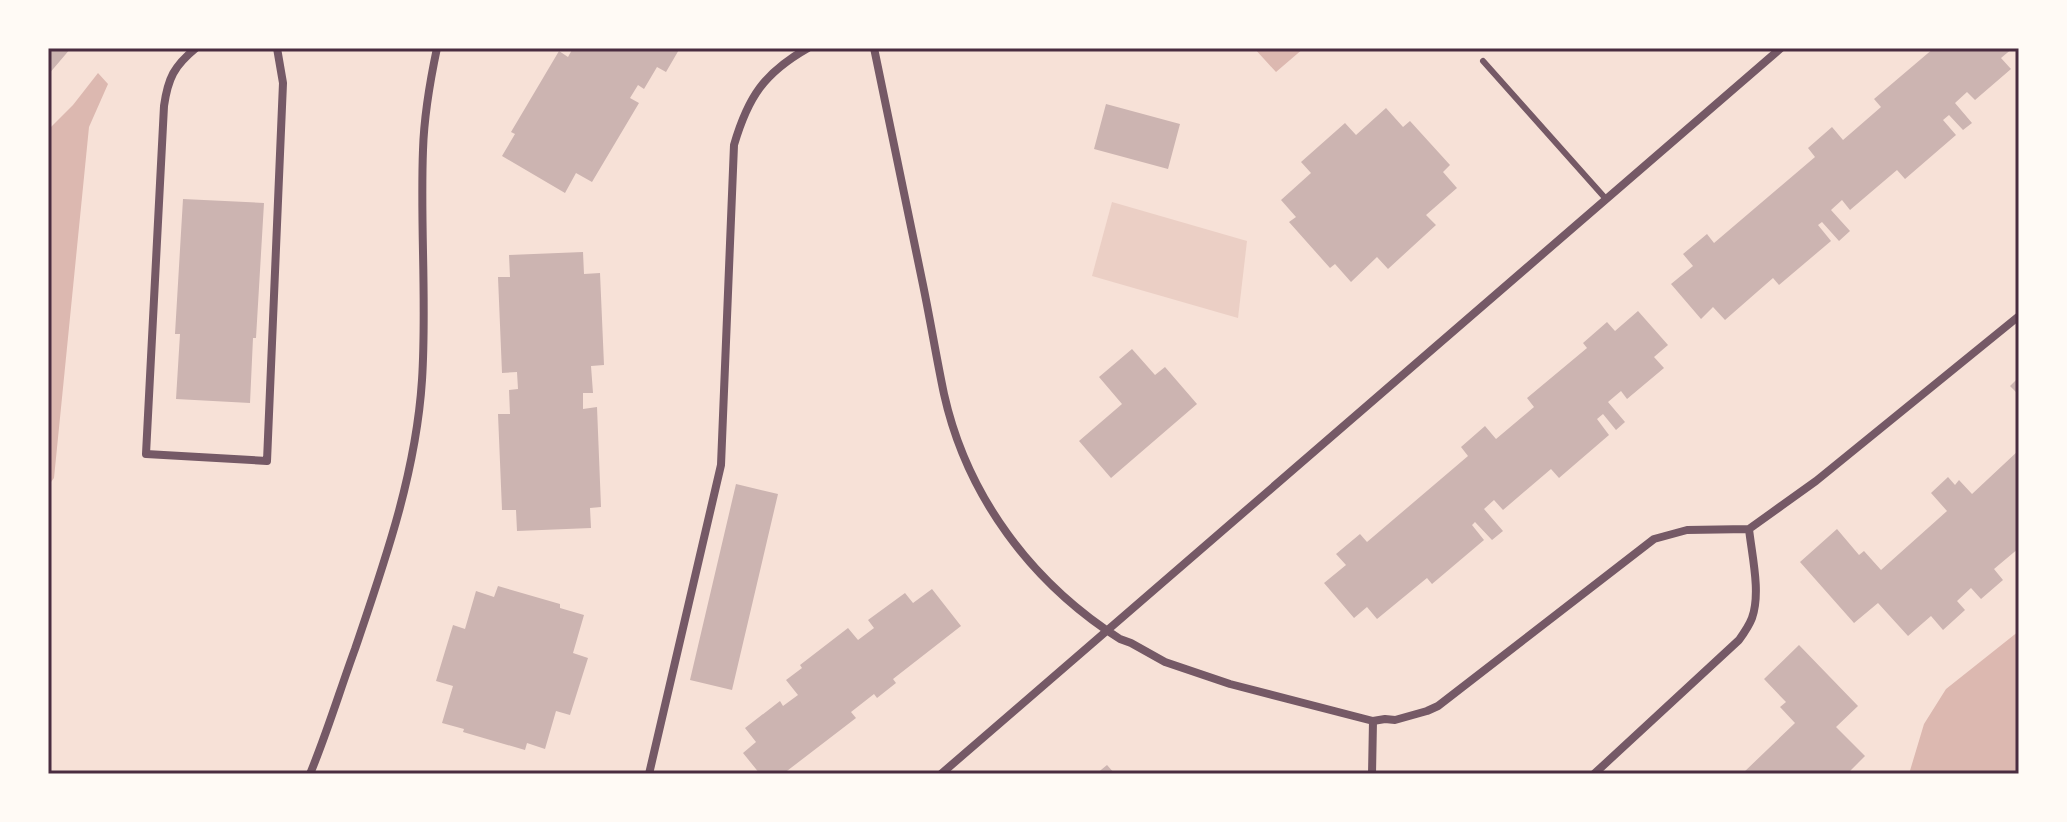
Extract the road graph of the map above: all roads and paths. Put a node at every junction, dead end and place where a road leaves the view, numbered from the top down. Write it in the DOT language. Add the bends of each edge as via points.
graph roads {
  1 [pos="196,48"];
  2 [pos="277,48"];
  3 [pos="437,48"];
  4 [pos="808,48"];
  5 [pos="874,48"];
  6 [pos="1781,48"];
  7 [pos="1483,61"];
  8 [pos="1606,199"];
  9 [pos="2019,316"];
  10 [pos="1749,529"];
  11 [pos="1108,631"];
  12 [pos="1373,721"];
  13 [pos="310,774"];
  14 [pos="649,774"];
  15 [pos="941,774"];
  16 [pos="1372,774"];
  17 [pos="1594,774"];
  1 -- 2 [label="street" via="172,73 164,106 146,454 267,461 283,83"];
  3 -- 13 [label="street" via="423,149 425,319 416,436 393,532"];
  4 -- 14 [label="street" via="782,64 756,91 734,145 721,465"];
  5 -- 11 [label="street" via="943,391 972,476 1023,556"];
  6 -- 8 [label="street"];
  7 -- 8 [label="lane"];
  8 -- 11 [label="street"];
  9 -- 10 [label="street"];
  10 -- 12 [label="street" via="1680,531 1654,539 1438,706"];
  10 -- 17 [label="street" via="1756,597 1750,624"];
  11 -- 12 [label="street" via="1165,662"];
  11 -- 15 [label="street"];
  12 -- 16 [label="street"];
}
